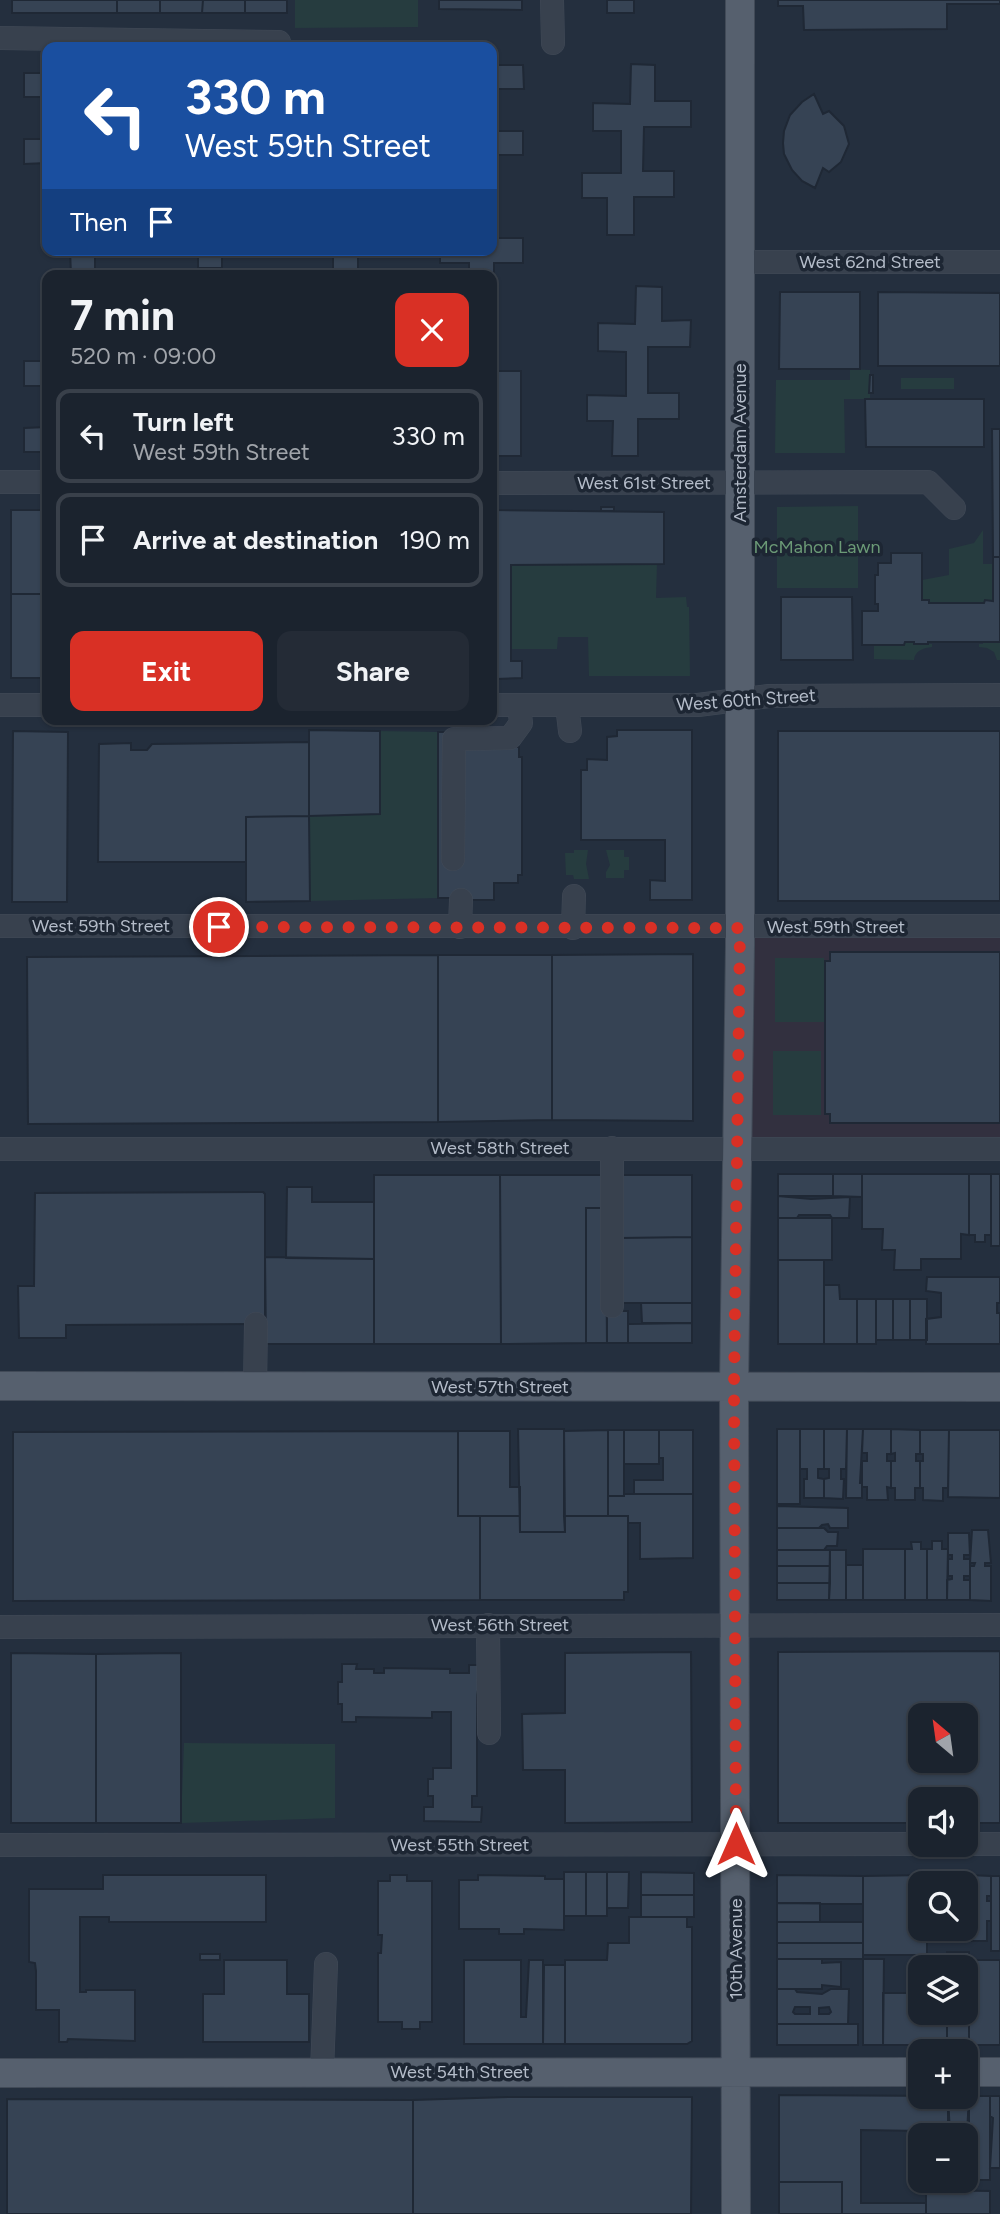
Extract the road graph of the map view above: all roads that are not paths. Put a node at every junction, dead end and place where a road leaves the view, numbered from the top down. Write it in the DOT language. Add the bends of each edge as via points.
graph roads {
  1 [pos="552,0"];
  2 [pos="740,0"];
  3 [pos="0,37"];
  4 [pos="232,42"];
  5 [pos="553,43"];
  6 [pos="740,262"];
  7 [pos="1000,262"];
  8 [pos="0,482"];
  9 [pos="42,482"];
  10 [pos="740,482"];
  11 [pos="497,483"];
  12 [pos="954,508"];
  13 [pos="1000,695"];
  14 [pos="740,699"];
  15 [pos="0,705"];
  16 [pos="42,705"];
  17 [pos="497,705"];
  18 [pos="519,705"];
  19 [pos="567,705"];
  20 [pos="570,731"];
  21 [pos="453,859"];
  22 [pos="574,896"];
  23 [pos="461,900"];
  24 [pos="0,926"];
  25 [pos="1000,926"];
  26 [pos="460,927"];
  27 [pos="573,928"];
  28 [pos="740,928"];
  29 [pos="612,1148"];
  30 [pos="738,1148"];
  31 [pos="0,1149"];
  32 [pos="1000,1149"];
  33 [pos="612,1306"];
  34 [pos="256,1324"];
  35 [pos="0,1386"];
  36 [pos="255,1386"];
  37 [pos="734,1387"];
  38 [pos="1000,1387"];
  39 [pos="488,1625"];
  40 [pos="734,1625"];
  41 [pos="1000,1625"];
  42 [pos="0,1627"];
  43 [pos="489,1733"];
  44 [pos="736,1844"];
  45 [pos="908,1844"];
  46 [pos="978,1844"];
  47 [pos="1000,1844"];
  48 [pos="0,1845"];
  49 [pos="326,1964"];
  50 [pos="322,2072"];
  51 [pos="736,2072"];
  52 [pos="908,2072"];
  53 [pos="978,2072"];
  54 [pos="1000,2072"];
  55 [pos="0,2073"];
  56 [pos="736,2214"];
  1 -- 5 [label="street"];
  2 -- 6 [label="main road, Amsterdam Avenue"];
  3 -- 4 [label="street"];
  6 -- 7 [label="street, West 62nd Street"];
  6 -- 10 [label="main road, Amsterdam Avenue"];
  8 -- 9 [label="street"];
  10 -- 11 [label="street, West 61st Street"];
  10 -- 12 [label="street, West 61st Street" via="928,482"];
  10 -- 14 [label="main road, Amsterdam Avenue"];
  13 -- 14 [label="street, West 60th Street" via="769,695"];
  14 -- 19 [label="street, West 60th Street" via="698,705"];
  14 -- 28 [label="main road, Amsterdam Avenue"];
  15 -- 16 [label="street"];
  17 -- 18 [label="street, West 60th Street"];
  18 -- 19 [label="street, West 60th Street"];
  18 -- 21 [label="street" via="521,723 510,738 454,739"];
  19 -- 20 [label="street"];
  22 -- 27 [label="street"];
  23 -- 26 [label="street"];
  24 -- 26 [label="street, West 59th Street"];
  25 -- 28 [label="street, West 59th Street"];
  26 -- 27 [label="street, West 59th Street"];
  27 -- 28 [label="street, West 59th Street"];
  28 -- 30 [label="main road, 10th Avenue"];
  29 -- 30 [label="street, West 58th Street"];
  29 -- 31 [label="street, West 58th Street"];
  29 -- 33 [label="street"];
  30 -- 32 [label="street, West 58th Street"];
  30 -- 37 [label="main road, 10th Avenue"];
  34 -- 36 [label="street"];
  35 -- 36 [label="main road, West 57th Street"];
  36 -- 37 [label="main road, West 57th Street"];
  37 -- 38 [label="main road, West 57th Street"];
  37 -- 40 [label="main road, 10th Avenue"];
  39 -- 40 [label="street, West 56th Street"];
  39 -- 42 [label="street, West 56th Street"];
  39 -- 43 [label="street"];
  40 -- 41 [label="street, West 56th Street"];
  40 -- 44 [label="main road, 10th Avenue"];
  44 -- 45 [label="street, West 55th Street"];
  44 -- 48 [label="street, West 55th Street"];
  44 -- 51 [label="main road, 10th Avenue"];
  46 -- 47 [label="street"];
  49 -- 50 [label="street"];
  50 -- 51 [label="main road, West 54th Street"];
  50 -- 55 [label="main road, West 54th Street"];
  51 -- 52 [label="main road, West 54th Street"];
  51 -- 56 [label="main road, 10th Avenue"];
  53 -- 54 [label="main road"];
}
